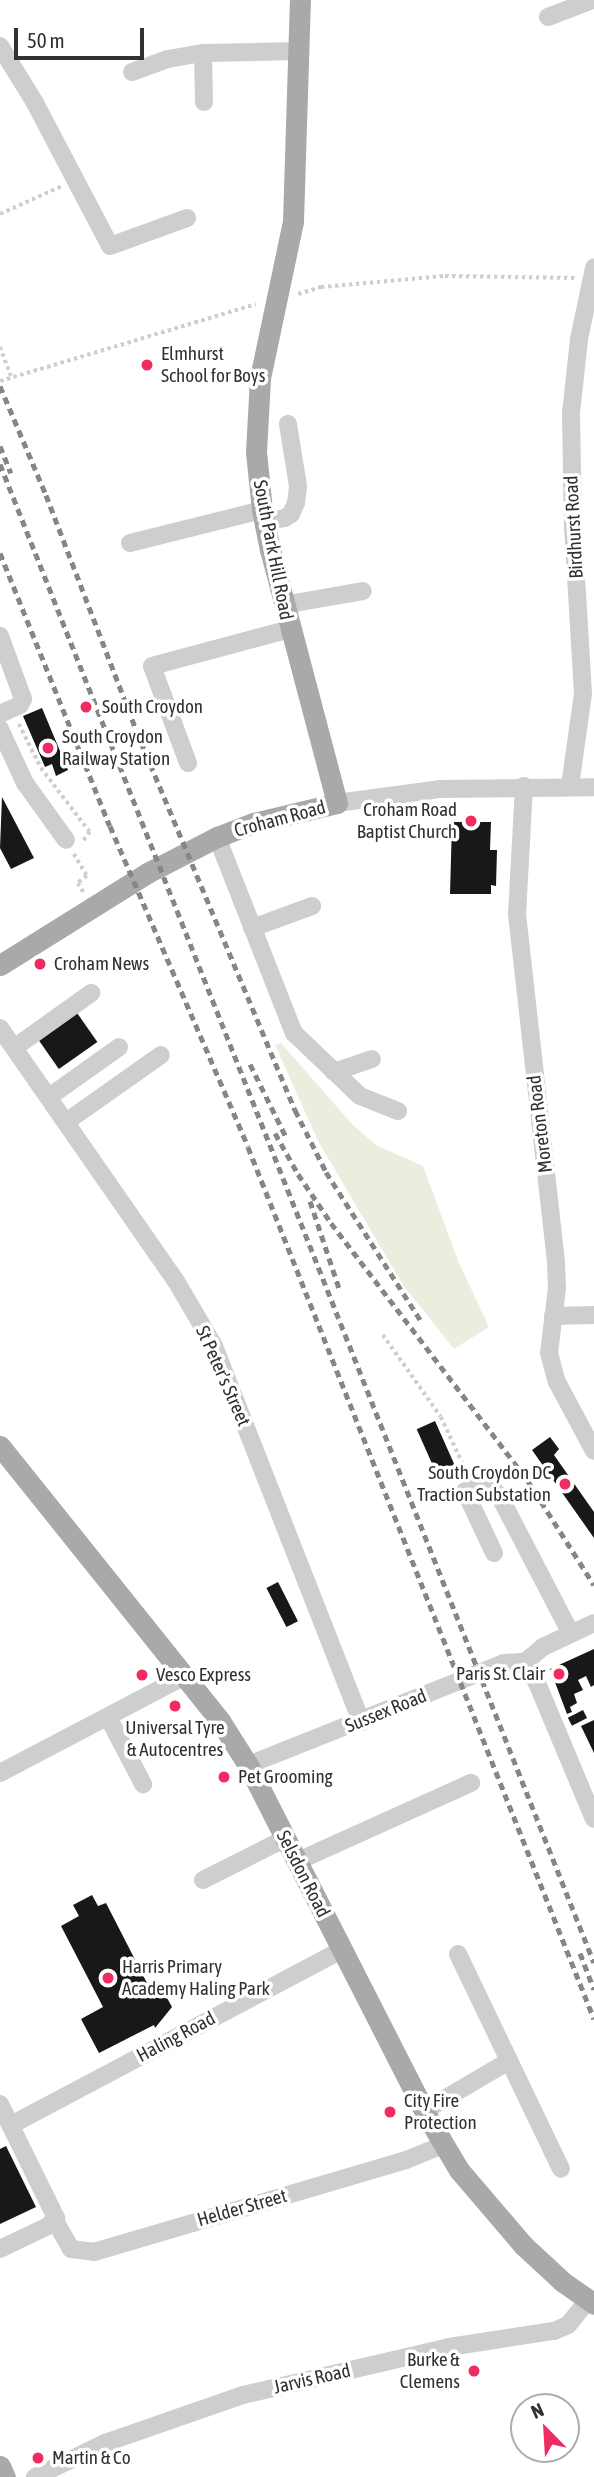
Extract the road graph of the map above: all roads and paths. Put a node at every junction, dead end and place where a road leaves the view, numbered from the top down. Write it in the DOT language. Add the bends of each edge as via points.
graph roads {
  1 [pos="300,0"];
  2 [pos="592,0"];
  3 [pos="548,17"];
  4 [pos="0,46"];
  5 [pos="299,51"];
  6 [pos="203,53"];
  7 [pos="132,72"];
  8 [pos="204,102"];
  9 [pos="74,181"];
  10 [pos="0,214"];
  11 [pos="187,218"];
  12 [pos="592,274"];
  13 [pos="279,299"];
  14 [pos="0,347"];
  15 [pos="11,376"];
  16 [pos="0,381"];
  17 [pos="288,424"];
  18 [pos="263,516"];
  19 [pos="130,543"];
  20 [pos="363,592"];
  21 [pos="283,605"];
  22 [pos="290,629"];
  23 [pos="0,636"];
  24 [pos="589,693"];
  25 [pos="6,712"];
  26 [pos="0,729"];
  27 [pos="30,732"];
  28 [pos="24,734"];
  29 [pos="188,762"];
  30 [pos="524,786"];
  31 [pos="570,786"];
  32 [pos="594,787"];
  33 [pos="337,803"];
  34 [pos="217,837"];
  35 [pos="66,840"];
  36 [pos="85,894"];
  37 [pos="312,906"];
  38 [pos="251,928"];
  39 [pos="0,965"];
  40 [pos="91,993"];
  41 [pos="0,1028"];
  42 [pos="119,1047"];
  43 [pos="14,1048"];
  44 [pos="161,1055"];
  45 [pos="372,1059"];
  46 [pos="334,1072"];
  47 [pos="49,1097"];
  48 [pos="398,1111"];
  49 [pos="66,1122"];
  50 [pos="594,1315"];
  51 [pos="552,1324"];
  52 [pos="383,1335"];
  53 [pos="1,1451"];
  54 [pos="594,1451"];
  55 [pos="474,1487"];
  56 [pos="494,1553"];
  57 [pos="594,1623"];
  58 [pos="571,1634"];
  59 [pos="524,1663"];
  60 [pos="183,1677"];
  61 [pos="108,1717"];
  62 [pos="360,1722"];
  63 [pos="248,1765"];
  64 [pos="0,1773"];
  65 [pos="471,1783"];
  66 [pos="143,1784"];
  67 [pos="594,1819"];
  68 [pos="286,1838"];
  69 [pos="298,1861"];
  70 [pos="203,1880"];
  71 [pos="341,1950"];
  72 [pos="458,1954"];
  73 [pos="509,2061"];
  74 [pos="0,2104"];
  75 [pos="424,2111"];
  76 [pos="11,2125"];
  77 [pos="443,2145"];
  78 [pos="561,2169"];
  79 [pos="55,2221"];
  80 [pos="0,2249"];
  81 [pos="591,2302"];
  82 [pos="0,2466"];
  83 [pos="5,2477"];
  84 [pos="35,2477"];
  1 -- 5 [label="main road, South Park Hill Road"];
  2 -- 3 [label="street"];
  4 -- 9 [label="street"];
  5 -- 6 [label="street"];
  5 -- 13 [label="main road, South Park Hill Road" via="293,221"];
  6 -- 7 [label="street"];
  6 -- 8 [label="street"];
  9 -- 10 [label="path"];
  9 -- 11 [label="street" via="110,246"];
  12 -- 13 [label="path" via="445,276 321,287"];
  12 -- 24 [label="street, Birdhurst Road" via="575,369 570,449"];
  13 -- 15 [label="path"];
  13 -- 18 [label="main road, South Park Hill Road" via="257,409"];
  14 -- 15 [label="path"];
  15 -- 16 [label="path"];
  17 -- 18 [label="street" via="298,485 296,503 291,514"];
  18 -- 19 [label="street"];
  18 -- 21 [label="main road, South Park Hill Road"];
  20 -- 21 [label="street"];
  21 -- 22 [label="main road, South Park Hill Road"];
  22 -- 29 [label="street" via="152,666"];
  22 -- 33 [label="main road, South Park Hill Road"];
  23 -- 25 [label="street" via="21,691 20,705"];
  24 -- 31 [label="street, Birdhurst Road"];
  25 -- 28 [label="path"];
  26 -- 35 [label="street" via="25,783"];
  27 -- 28 [label="path"];
  28 -- 36 [label="path" via="41,768 90,832 74,853 88,876 78,883"];
  30 -- 31 [label="street, Croham Road"];
  30 -- 33 [label="street, Croham Road" via="441,789"];
  30 -- 51 [label="street, Moreton Road" via="518,923 556,1262"];
  31 -- 32 [label="street, Croham Road"];
  33 -- 34 [label="main road, Croham Road" via="254,822"];
  34 -- 38 [label="street"];
  34 -- 39 [label="main road, Croham Road" via="147,873"];
  37 -- 38 [label="street"];
  38 -- 46 [label="street" via="294,1033"];
  40 -- 43 [label="street"];
  41 -- 43 [label="street, St Peter's Street"];
  42 -- 47 [label="street"];
  43 -- 47 [label="street, St Peter's Street"];
  44 -- 49 [label="street"];
  45 -- 46 [label="street"];
  46 -- 48 [label="street" via="360,1096"];
  47 -- 49 [label="street, St Peter's Street"];
  49 -- 62 [label="street, St Peter's Street" via="176,1281 214,1346"];
  50 -- 51 [label="street"];
  51 -- 54 [label="street, Moreton Road" via="549,1353 554,1374"];
  52 -- 55 [label="path" via="440,1417"];
  53 -- 60 [label="main road, Selsdon Road"];
  55 -- 56 [label="street" via="466,1491"];
  55 -- 58 [label="street" via="487,1485 496,1491"];
  57 -- 58 [label="street, Sussex Road"];
  58 -- 59 [label="street, Sussex Road" via="538,1650"];
  59 -- 62 [label="street, Sussex Road" via="504,1663"];
  59 -- 67 [label="street" via="537,1683"];
  60 -- 61 [label="street"];
  60 -- 63 [label="main road, Selsdon Road"];
  61 -- 64 [label="street"];
  61 -- 66 [label="street"];
  62 -- 63 [label="street, Sussex Road"];
  63 -- 68 [label="main road, Selsdon Road"];
  65 -- 69 [label="street"];
  68 -- 69 [label="main road, Selsdon Road"];
  68 -- 70 [label="street"];
  69 -- 71 [label="main road, Selsdon Road"];
  71 -- 75 [label="main road, Selsdon Road"];
  71 -- 76 [label="street, Haling Road"];
  72 -- 73 [label="street"];
  73 -- 75 [label="street"];
  73 -- 78 [label="street"];
  74 -- 76 [label="street"];
  75 -- 77 [label="main road, Selsdon Road"];
  76 -- 79 [label="street" via="53,2208"];
  77 -- 79 [label="street, Helder Street" via="94,2252 71,2249"];
  77 -- 81 [label="main road, Selsdon Road" via="506,2228"];
  79 -- 80 [label="street"];
  81 -- 84 [label="street, Jarvis Road" via="568,2325 554,2331 449,2347 243,2395 105,2443"];
  82 -- 83 [label="main road"];
}
